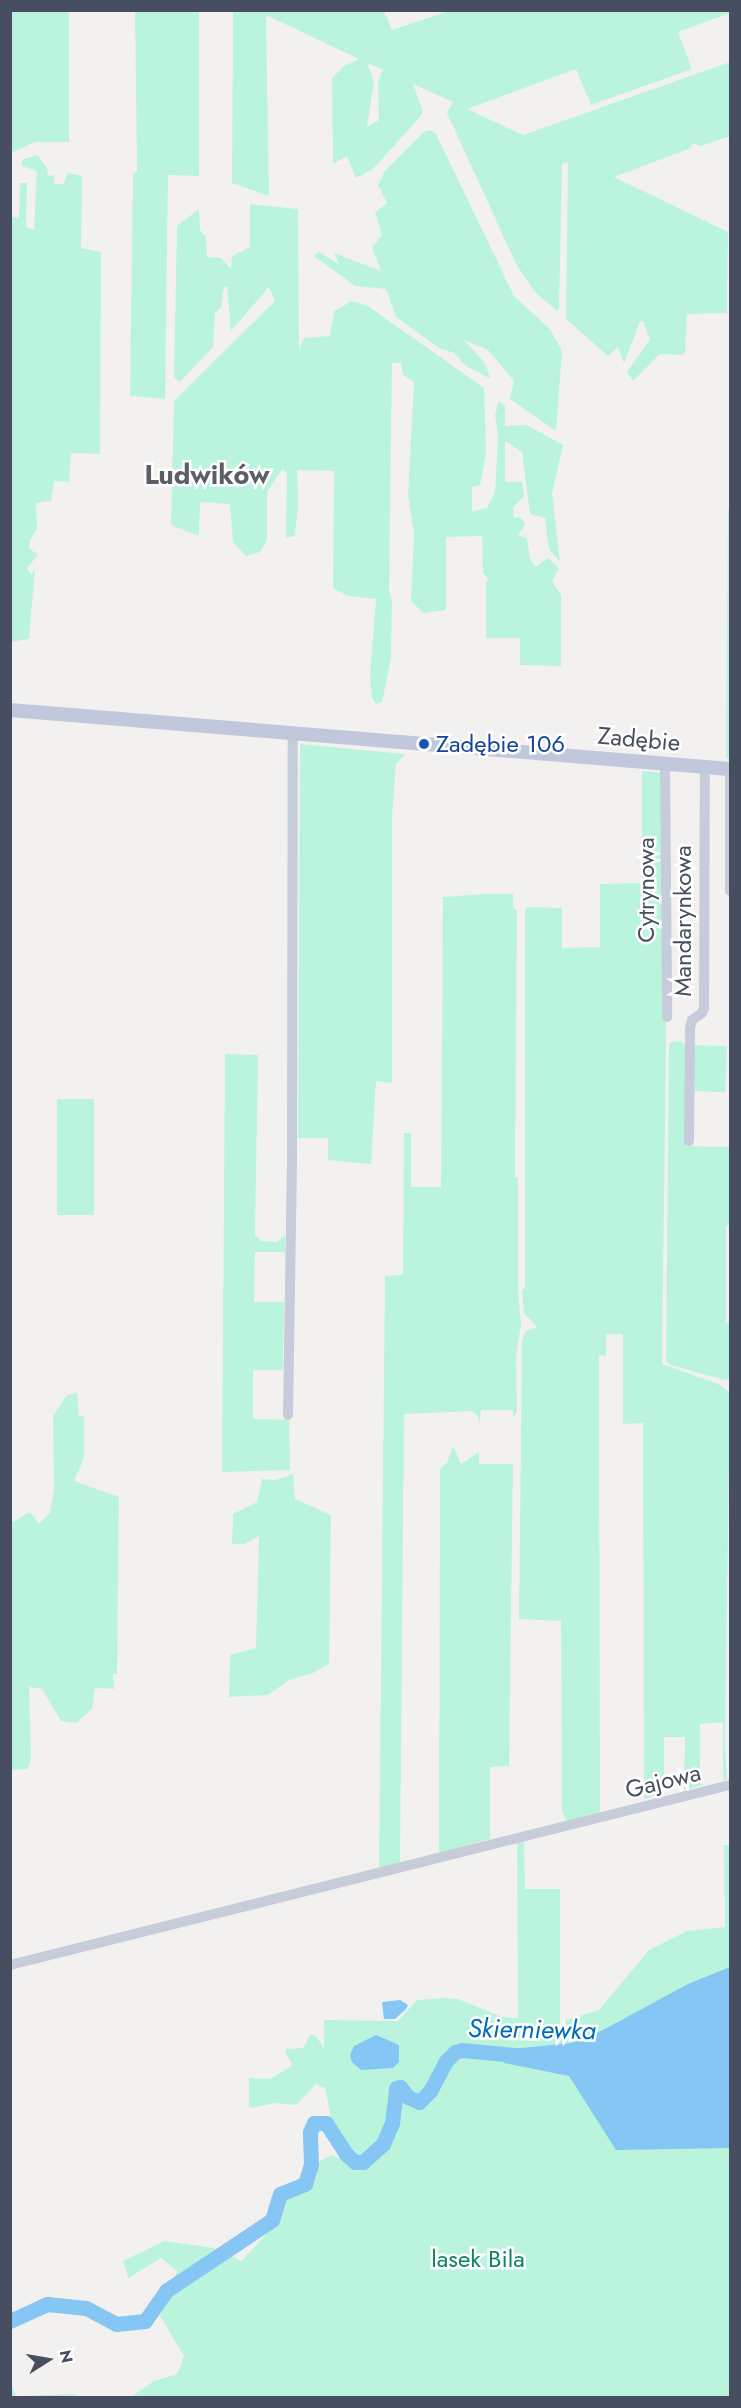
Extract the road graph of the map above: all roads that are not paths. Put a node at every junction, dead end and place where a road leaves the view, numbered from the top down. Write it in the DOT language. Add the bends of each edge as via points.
graph roads {
  1 [pos="10,710"];
  2 [pos="293,732"];
  3 [pos="665,763"];
  4 [pos="705,767"];
  5 [pos="730,769"];
  6 [pos="730,891"];
  7 [pos="667,1017"];
  8 [pos="689,1141"];
  9 [pos="288,1415"];
  10 [pos="730,1785"];
  11 [pos="10,1965"];
  1 -- 2 [label="street, Zadębie"];
  2 -- 3 [label="street, Zadębie"];
  2 -- 9 [label="street"];
  3 -- 4 [label="street, Zadębie"];
  3 -- 7 [label="street, Cytrynowa"];
  4 -- 5 [label="street, Zadębie"];
  4 -- 8 [label="street, Mandarynkowa" via="704,1008 690,1028"];
  5 -- 6 [label="street"];
  10 -- 11 [label="street, Gajowa"];
}
